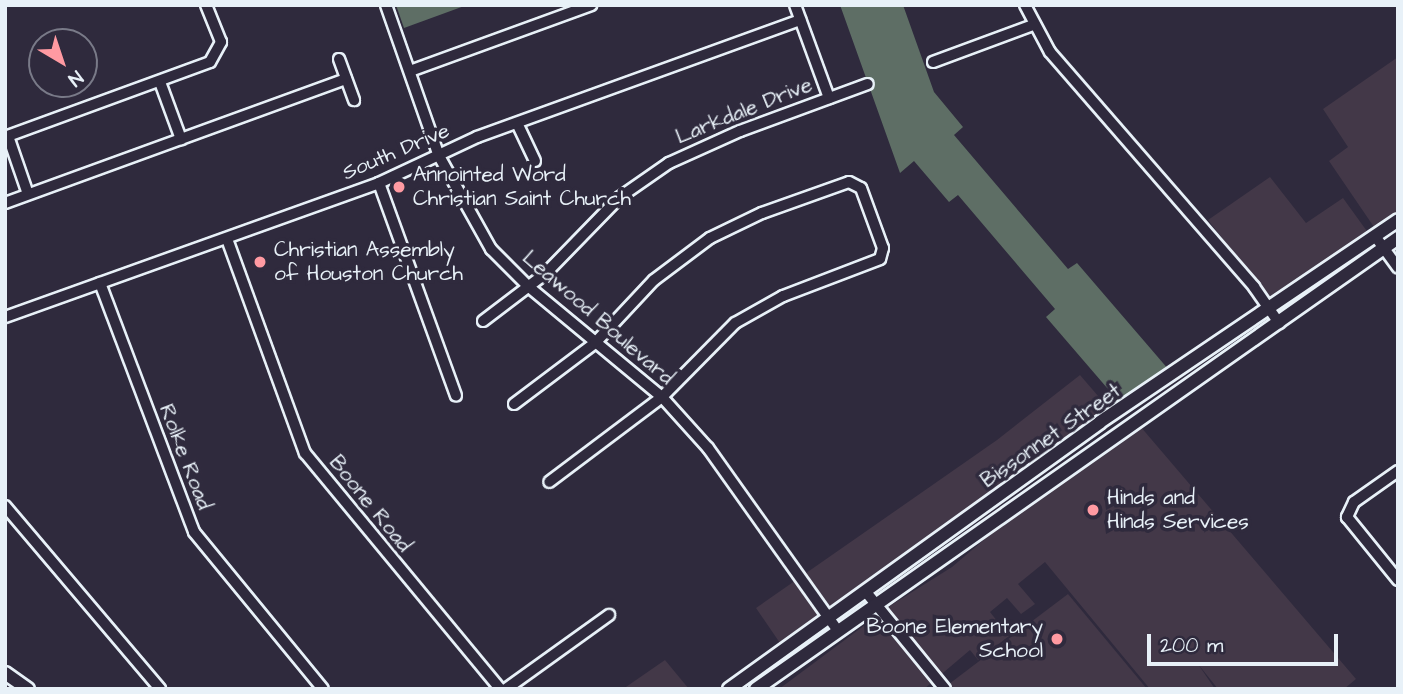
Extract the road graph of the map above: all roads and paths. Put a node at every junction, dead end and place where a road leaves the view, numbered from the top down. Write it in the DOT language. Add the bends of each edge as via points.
graph roads {
  1 [pos="206,5"];
  2 [pos="386,5"];
  3 [pos="591,5"];
  4 [pos="795,5"];
  5 [pos="1026,5"];
  6 [pos="800,20"];
  7 [pos="1033,25"];
  8 [pos="339,59"];
  9 [pos="933,62"];
  10 [pos="410,71"];
  11 [pos="346,79"];
  12 [pos="160,82"];
  13 [pos="868,85"];
  14 [pos="829,98"];
  15 [pos="354,100"];
  16 [pos="517,123"];
  17 [pos="6,137"];
  18 [pos="181,139"];
  19 [pos="439,156"];
  20 [pos="535,161"];
  21 [pos="379,183"];
  22 [pos="28,194"];
  23 [pos="5,203"];
  24 [pos="1398,220"];
  25 [pos="1375,236"];
  26 [pos="227,239"];
  27 [pos="1398,239"];
  28 [pos="1384,248"];
  29 [pos="1398,268"];
  30 [pos="100,283"];
  31 [pos="529,288"];
  32 [pos="1271,309"];
  33 [pos="5,317"];
  34 [pos="483,321"];
  35 [pos="1279,323"];
  36 [pos="595,343"];
  37 [pos="456,396"];
  38 [pos="662,397"];
  39 [pos="514,404"];
  40 [pos="1398,471"];
  41 [pos="549,482"];
  42 [pos="5,506"];
  43 [pos="963,523"];
  44 [pos="973,536"];
  45 [pos="1398,580"];
  46 [pos="866,592"];
  47 [pos="875,604"];
  48 [pos="609,615"];
  49 [pos="829,618"];
  50 [pos="838,631"];
  51 [pos="5,673"];
  52 [pos="27,689"];
  53 [pos="160,689"];
  54 [pos="323,689"];
  55 [pos="500,689"];
  56 [pos="506,689"];
  57 [pos="729,689"];
  58 [pos="756,689"];
  59 [pos="945,689"];
  1 -- 12 [label="street" via="220,34 216,58"];
  2 -- 10 [label="street, Leawood Boulevard"];
  3 -- 10 [label="street"];
  4 -- 6 [label="street"];
  5 -- 7 [label="street"];
  6 -- 14 [label="street"];
  6 -- 16 [label="street, South Drive"];
  7 -- 9 [label="street"];
  7 -- 32 [label="street" via="1050,52"];
  8 -- 11 [label="street"];
  10 -- 19 [label="street, Leawood Boulevard"];
  11 -- 15 [label="street"];
  11 -- 18 [label="street"];
  12 -- 17 [label="street"];
  12 -- 18 [label="street"];
  13 -- 14 [label="street, Larkdale Drive"];
  14 -- 31 [label="street, Larkdale Drive" via="669,163 613,203"];
  16 -- 19 [label="street, South Drive"];
  16 -- 20 [label="street"];
  17 -- 22 [label="street"];
  18 -- 22 [label="street"];
  19 -- 21 [label="street, South Drive"];
  19 -- 31 [label="street, Leawood Boulevard" via="491,249"];
  21 -- 26 [label="street, South Drive"];
  21 -- 37 [label="street"];
  22 -- 23 [label="street"];
  24 -- 25 [label="main road, Bissonnet Street"];
  25 -- 28 [label="street"];
  25 -- 32 [label="main road, Bissonnet Street"];
  26 -- 30 [label="street, South Drive"];
  26 -- 55 [label="street, Boone Road" via="305,453"];
  27 -- 28 [label="main road, Bissonnet Street"];
  28 -- 29 [label="street"];
  28 -- 35 [label="main road, Bissonnet Street"];
  30 -- 33 [label="street, South Drive"];
  30 -- 54 [label="street, Rolke Road" via="194,532"];
  31 -- 34 [label="street, Larkdale Drive"];
  31 -- 36 [label="street, Leawood Boulevard"];
  32 -- 35 [label="street"];
  32 -- 43 [label="main road, Bissonnet Street" via="1100,422"];
  35 -- 44 [label="main road, Bissonnet Street"];
  36 -- 38 [label="street, Leawood Boulevard"];
  36 -- 38 [label="street" via="654,280 688,252 734,225 849,182 861,188 883,248 880,259 783,296 735,323"];
  36 -- 39 [label="street"];
  38 -- 41 [label="street"];
  38 -- 49 [label="street, Leawood Boulevard" via="712,453"];
  40 -- 45 [label="street" via="1354,502 1348,517"];
  42 -- 53 [label="street"];
  43 -- 44 [label="main road"];
  43 -- 46 [label="main road, Bissonnet Street"];
  44 -- 47 [label="main road, Bissonnet Street"];
  46 -- 47 [label="street"];
  46 -- 49 [label="main road, Bissonnet Street"];
  47 -- 50 [label="main road, Bissonnet Street"];
  47 -- 59 [label="street"];
  48 -- 56 [label="street"];
  49 -- 50 [label="street, Leawood Boulevard"];
  49 -- 57 [label="main road, Bissonnet Street"];
  50 -- 58 [label="main road, Bissonnet Street"];
  51 -- 52 [label="main road"];
}
